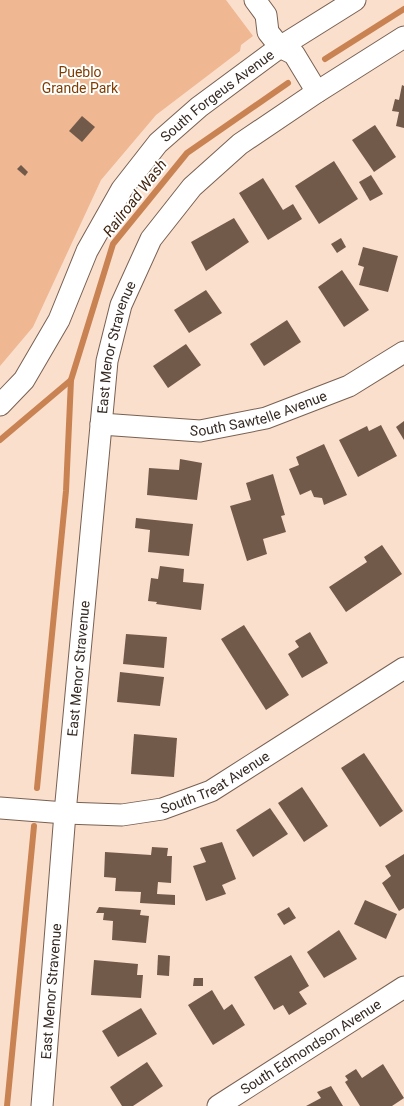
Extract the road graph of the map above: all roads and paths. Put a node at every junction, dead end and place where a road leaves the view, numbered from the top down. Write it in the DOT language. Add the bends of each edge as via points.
graph roads {
  1 [pos="255,0"];
  2 [pos="355,0"];
  3 [pos="404,38"];
  4 [pos="280,47"];
  5 [pos="317,92"];
  6 [pos="404,352"];
  7 [pos="0,406"];
  8 [pos="101,424"];
  9 [pos="404,668"];
  10 [pos="0,808"];
  11 [pos="65,813"];
  12 [pos="404,987"];
  13 [pos="42,1106"];
  14 [pos="218,1106"];
  1 -- 4 [label="street" via="266,15 268,32"];
  2 -- 4 [label="street, South Forgeus Avenue"];
  3 -- 5 [label="street"];
  4 -- 5 [label="street" via="294,54"];
  4 -- 7 [label="street, South Forgeus Avenue" via="199,107 158,143 122,189 87,252 59,320 24,380"];
  5 -- 8 [label="street, East Menor Stravenue" via="240,144 192,187 152,239 121,305 106,361"];
  6 -- 8 [label="street, South Sawtelle Avenue" via="349,386 266,418 200,430"];
  8 -- 11 [label="street, East Menor Stravenue"];
  9 -- 11 [label="street, South Treat Avenue" via="211,791 162,810 122,815"];
  10 -- 11 [label="street, South Treat Avenue"];
  11 -- 13 [label="street, East Menor Stravenue"];
  12 -- 14 [label="street, South Edmondson Avenue"];
}
